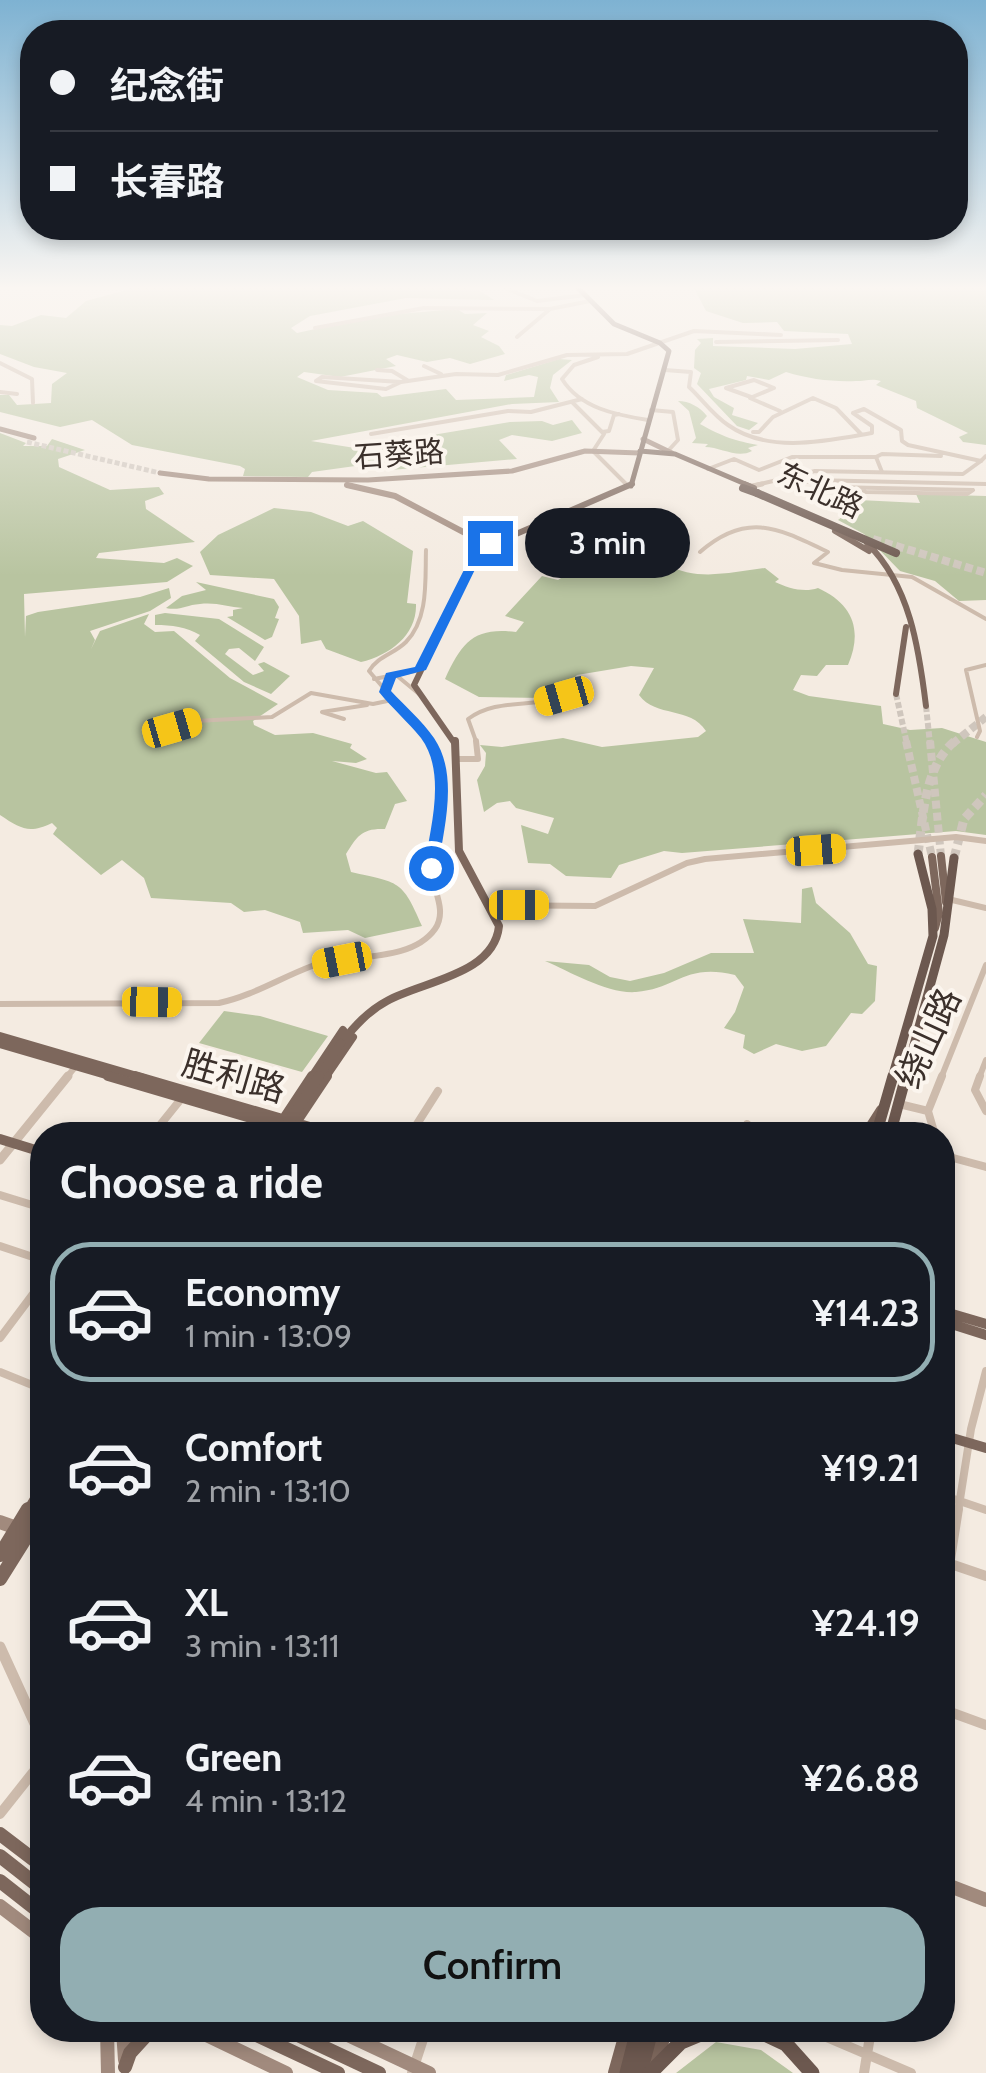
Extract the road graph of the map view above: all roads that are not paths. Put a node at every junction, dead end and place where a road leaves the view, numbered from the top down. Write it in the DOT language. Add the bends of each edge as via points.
graph roads {
  1 [pos="32,383"];
  2 [pos="331,383"];
  3 [pos="399,383"];
  4 [pos="563,383"];
  5 [pos="660,383"];
  6 [pos="689,383"];
  7 [pos="744,383"];
  8 [pos="761,383"];
  9 [pos="0,392"];
  10 [pos="17,394"];
  11 [pos="750,397"];
  12 [pos="582,399"];
  13 [pos="574,402"];
  14 [pos="33,403"];
  15 [pos="651,410"];
  16 [pos="782,412"];
  17 [pos="623,414"];
  18 [pos="648,420"];
  19 [pos="0,430"];
  20 [pos="371,434"];
  21 [pos="604,434"];
  22 [pos="760,435"];
  23 [pos="862,435"];
  24 [pos="643,439"];
  25 [pos="31,440"];
  26 [pos="594,450"];
  27 [pos="640,452"];
  28 [pos="671,453"];
  29 [pos="934,453"];
  30 [pos="876,457"];
  31 [pos="981,461"];
  32 [pos="776,466"];
  33 [pos="708,468"];
  34 [pos="163,471"];
  35 [pos="882,472"];
  36 [pos="788,476"];
  37 [pos="377,479"];
  38 [pos="325,480"];
  39 [pos="799,480"];
  40 [pos="340,481"];
  41 [pos="986,484"];
  42 [pos="366,486"];
  43 [pos="628,486"];
  44 [pos="746,487"];
  45 [pos="376,488"];
  46 [pos="973,490"];
  47 [pos="391,492"];
  48 [pos="815,515"];
  49 [pos="500,538"];
  50 [pos="873,539"];
  51 [pos="485,544"];
  52 [pos="426,550"];
  53 [pos="700,552"];
  54 [pos="896,553"];
  55 [pos="889,576"];
  56 [pos="986,620"];
  57 [pos="918,651"];
  58 [pos="902,656"];
  59 [pos="921,664"];
  60 [pos="986,665"];
  61 [pos="370,667"];
  62 [pos="418,670"];
  63 [pos="392,674"];
  64 [pos="374,679"];
  65 [pos="385,692"];
  66 [pos="419,694"];
  67 [pos="896,694"];
  68 [pos="564,696"];
  69 [pos="392,700"];
  70 [pos="373,704"];
  71 [pos="926,706"];
  72 [pos="344,719"];
  73 [pos="148,735"];
  74 [pos="977,738"];
  75 [pos="457,759"];
  76 [pos="986,841"];
  77 [pos="918,854"];
  78 [pos="954,858"];
  79 [pos="948,900"];
  80 [pos="488,905"];
  81 [pos="986,908"];
  82 [pos="946,914"];
  83 [pos="933,936"];
  84 [pos="986,965"];
  85 [pos="412,988"];
  86 [pos="0,1004"];
  87 [pos="0,1036"];
  88 [pos="0,1044"];
  89 [pos="986,1060"];
  90 [pos="76,1066"];
  91 [pos="438,1091"];
  92 [pos="182,1098"];
  93 [pos="898,1104"];
  94 [pos="882,1108"];
  95 [pos="928,1111"];
  96 [pos="986,1111"];
  97 [pos="31,1122"];
  98 [pos="163,1122"];
  99 [pos="257,1122"];
  100 [pos="258,1122"];
  101 [pos="283,1122"];
  102 [pos="284,1122"];
  103 [pos="297,1122"];
  104 [pos="418,1122"];
  105 [pos="873,1122"];
  106 [pos="879,1122"];
  107 [pos="894,1122"];
  108 [pos="931,1122"];
  109 [pos="30,1123"];
  110 [pos="0,1138"];
  111 [pos="14,1143"];
  112 [pos="30,1148"];
  113 [pos="955,1159"];
  114 [pos="0,1160"];
  115 [pos="986,1167"];
  116 [pos="0,1194"];
  117 [pos="30,1204"];
  118 [pos="0,1246"];
  119 [pos="30,1256"];
  120 [pos="30,1298"];
  121 [pos="955,1316"];
  122 [pos="986,1324"];
  123 [pos="955,1326"];
  124 [pos="986,1335"];
  125 [pos="0,1338"];
  126 [pos="986,1371"];
  127 [pos="0,1372"];
  128 [pos="30,1383"];
  129 [pos="955,1439"];
  130 [pos="969,1444"];
  131 [pos="986,1448"];
  132 [pos="955,1500"];
  133 [pos="960,1501"];
  134 [pos="986,1510"];
  135 [pos="0,1522"];
  136 [pos="955,1523"];
  137 [pos="30,1532"];
  138 [pos="0,1556"];
  139 [pos="955,1565"];
  140 [pos="986,1576"];
  141 [pos="0,1579"];
  142 [pos="0,1647"];
  143 [pos="30,1713"];
  144 [pos="955,1714"];
  145 [pos="986,1725"];
  146 [pos="30,1776"];
  147 [pos="0,1814"];
  148 [pos="0,1834"];
  149 [pos="0,1856"];
  150 [pos="30,1857"];
  151 [pos="30,1880"];
  152 [pos="0,1881"];
  153 [pos="955,1888"];
  154 [pos="986,1900"];
  155 [pos="30,1905"];
  156 [pos="0,1906"];
  157 [pos="30,1929"];
  158 [pos="107,2042"];
  159 [pos="124,2042"];
  160 [pos="140,2042"];
  161 [pos="221,2042"];
  162 [pos="272,2042"];
  163 [pos="313,2042"];
  164 [pos="360,2042"];
  165 [pos="424,2042"];
  166 [pos="624,2042"];
  167 [pos="635,2042"];
  168 [pos="648,2042"];
  169 [pos="661,2042"];
  170 [pos="680,2042"];
  171 [pos="782,2042"];
  172 [pos="838,2042"];
  173 [pos="870,2042"];
  174 [pos="867,2054"];
  175 [pos="125,2070"];
  176 [pos="418,2071"];
  177 [pos="108,2073"];
  178 [pos="286,2073"];
  179 [pos="338,2073"];
  180 [pos="379,2073"];
  181 [pos="616,2073"];
  182 [pos="626,2073"];
  183 [pos="640,2073"];
  184 [pos="652,2073"];
  185 [pos="812,2073"];
  186 [pos="864,2073"];
  187 [pos="911,2073"];
  1 -- 14 [label="street"];
  2 -- 3 [label="street" via="386,389"];
  4 -- 12 [label="street"];
  5 -- 15 [label="main road"];
  6 -- 22 [label="street" via="726,424"];
  7 -- 11 [label="street" via="726,388"];
  8 -- 11 [label="street" via="774,388"];
  9 -- 10 [label="street"];
  11 -- 16 [label="street"];
  12 -- 13 [label="street"];
  12 -- 17 [label="street"];
  13 -- 17 [label="street" via="602,432 609,431 614,415"];
  13 -- 20 [label="street"];
  15 -- 18 [label="main road"];
  15 -- 28 [label="street" via="673,412 678,440"];
  16 -- 22 [label="street"];
  16 -- 23 [label="street" via="814,398 830,404"];
  17 -- 18 [label="street"];
  18 -- 24 [label="main road"];
  19 -- 25 [label="main road"];
  21 -- 26 [label="street"];
  22 -- 23 [label="street" via="786,443"];
  23 -- 29 [label="street" via="875,430 853,413 859,409 895,425 904,443"];
  24 -- 27 [label="main road"];
  24 -- 28 [label="main road"];
  26 -- 27 [label="main road, 石葵路"];
  26 -- 37 [label="main road, 石葵路" via="512,470"];
  26 -- 43 [label="street"];
  27 -- 28 [label="main road, 东北路"];
  27 -- 44 [label="main road, 东北路" via="674,457"];
  27 -- 49 [label="main road" via="629,489"];
  28 -- 33 [label="main road, 东北路"];
  29 -- 30 [label="street"];
  29 -- 31 [label="street"];
  30 -- 32 [label="street" via="792,457"];
  30 -- 35 [label="street"];
  31 -- 35 [label="street" via="959,474"];
  32 -- 33 [label="street" via="754,469 734,459"];
  32 -- 36 [label="street"];
  33 -- 44 [label="main road, 东北路"];
  34 -- 38 [label="main road, 石葵路" via="208,479"];
  35 -- 36 [label="street"];
  36 -- 39 [label="street"];
  36 -- 44 [label="street"];
  37 -- 38 [label="main road, 石葵路"];
  37 -- 40 [label="main road, 石葵路"];
  37 -- 42 [label="main road"];
  37 -- 45 [label="main road"];
  37 -- 47 [label="main road"];
  38 -- 40 [label="main road"];
  38 -- 51 [label="main road" via="395,496"];
  39 -- 41 [label="street"];
  39 -- 46 [label="street" via="871,492"];
  40 -- 42 [label="main road"];
  42 -- 45 [label="main road"];
  44 -- 48 [label="main road, 东北路"];
  44 -- 54 [label="highway, bridge"];
  44 -- 55 [label="main road, 东北路" via="859,542"];
  45 -- 47 [label="main road"];
  47 -- 51 [label="main road"];
  48 -- 50 [label="highway"];
  48 -- 55 [label="main road, 东北路" via="874,548"];
  49 -- 51 [label="main road"];
  51 -- 62 [label="main road"];
  52 -- 61 [label="street" via="421,621 406,642"];
  53 -- 55 [label="street" via="732,528 769,527 828,552 814,563 833,572"];
  55 -- 56 [label="street" via="924,582"];
  55 -- 57 [label="main road, 东北路"];
  55 -- 58 [label="main road, 东北路" via="908,634"];
  57 -- 58 [label="main road"];
  57 -- 59 [label="main road, 东北路"];
  58 -- 59 [label="main road"];
  58 -- 67 [label="main road, 东北路"];
  59 -- 71 [label="main road, 东北路"];
  60 -- 74 [label="street" via="966,670"];
  61 -- 63 [label="street"];
  61 -- 64 [label="street"];
  62 -- 63 [label="street"];
  62 -- 66 [label="main road"];
  63 -- 64 [label="street"];
  63 -- 65 [label="street"];
  63 -- 66 [label="street"];
  64 -- 65 [label="street"];
  65 -- 69 [label="street"];
  66 -- 75 [label="main road" via="452,733"];
  68 -- 75 [label="street" via="532,706 483,707 468,719 478,759"];
  69 -- 70 [label="street"];
  69 -- 86 [label="street" via="438,760 441,804 431,868 441,914 428,936 396,951 315,965 219,1003"];
  70 -- 72 [label="street" via="322,712"];
  70 -- 73 [label="street" via="311,694 272,717 196,721"];
  75 -- 80 [label="main road" via="457,841"];
  76 -- 80 [label="street" via="956,837 705,859 596,906"];
  77 -- 83 [label="highway"];
  78 -- 79 [label="highway"];
  79 -- 81 [label="street"];
  79 -- 82 [label="highway"];
  80 -- 85 [label="main road" via="500,933 494,950"];
  82 -- 83 [label="main road" via="936,856 939,912"];
  82 -- 93 [label="highway"];
  83 -- 94 [label="highway"];
  84 -- 95 [label="street, 绕山路"];
  85 -- 101 [label="main road" via="351,1022"];
  85 -- 102 [label="main road, bridge" via="368,1014 340,1042"];
  85 -- 103 [label="main road" via="360,1026"];
  87 -- 100 [label="main road, 胜利路"];
  88 -- 90 [label="main road, 胜利路"];
  89 -- 96 [label="street" via="975,1090"];
  90 -- 92 [label="main road, 胜利路"];
  90 -- 97 [label="street"];
  91 -- 104 [label="street"];
  92 -- 98 [label="street"];
  92 -- 99 [label="main road, 胜利路"];
  93 -- 95 [label="street, 绕山路"];
  93 -- 107 [label="highway"];
  94 -- 105 [label="main road"];
  94 -- 106 [label="highway"];
  95 -- 108 [label="street"];
  109 -- 111 [label="street"];
  110 -- 111 [label="main road"];
  111 -- 112 [label="main road"];
  111 -- 114 [label="street"];
  113 -- 115 [label="street"];
  116 -- 117 [label="street"];
  118 -- 119 [label="street"];
  120 -- 125 [label="street"];
  121 -- 122 [label="main road"];
  123 -- 124 [label="main road"];
  126 -- 130 [label="street"];
  127 -- 128 [label="street"];
  129 -- 130 [label="main road"];
  130 -- 131 [label="main road"];
  130 -- 133 [label="street"];
  132 -- 133 [label="street"];
  133 -- 134 [label="street"];
  133 -- 136 [label="street"];
  135 -- 137 [label="main road"];
  137 -- 138 [label="main road"];
  137 -- 141 [label="main road"];
  139 -- 140 [label="street"];
  142 -- 143 [label="street"];
  144 -- 145 [label="street"];
  146 -- 147 [label="street"];
  148 -- 150 [label="main road"];
  149 -- 151 [label="main road"];
  152 -- 155 [label="main road"];
  153 -- 154 [label="main road"];
  156 -- 157 [label="main road"];
  158 -- 177 [label="main road"];
  159 -- 175 [label="main road"];
  160 -- 175 [label="main road"];
  161 -- 178 [label="main road"];
  162 -- 179 [label="main road"];
  163 -- 180 [label="main road"];
  164 -- 176 [label="main road"];
  165 -- 176 [label="street"];
  166 -- 181 [label="main road"];
  167 -- 182 [label="highway"];
  168 -- 183 [label="highway"];
  169 -- 184 [label="main road"];
  170 -- 184 [label="highway, bridge"];
  171 -- 185 [label="highway"];
  172 -- 174 [label="street"];
  173 -- 174 [label="street"];
  174 -- 186 [label="street"];
  174 -- 187 [label="street"];
}
